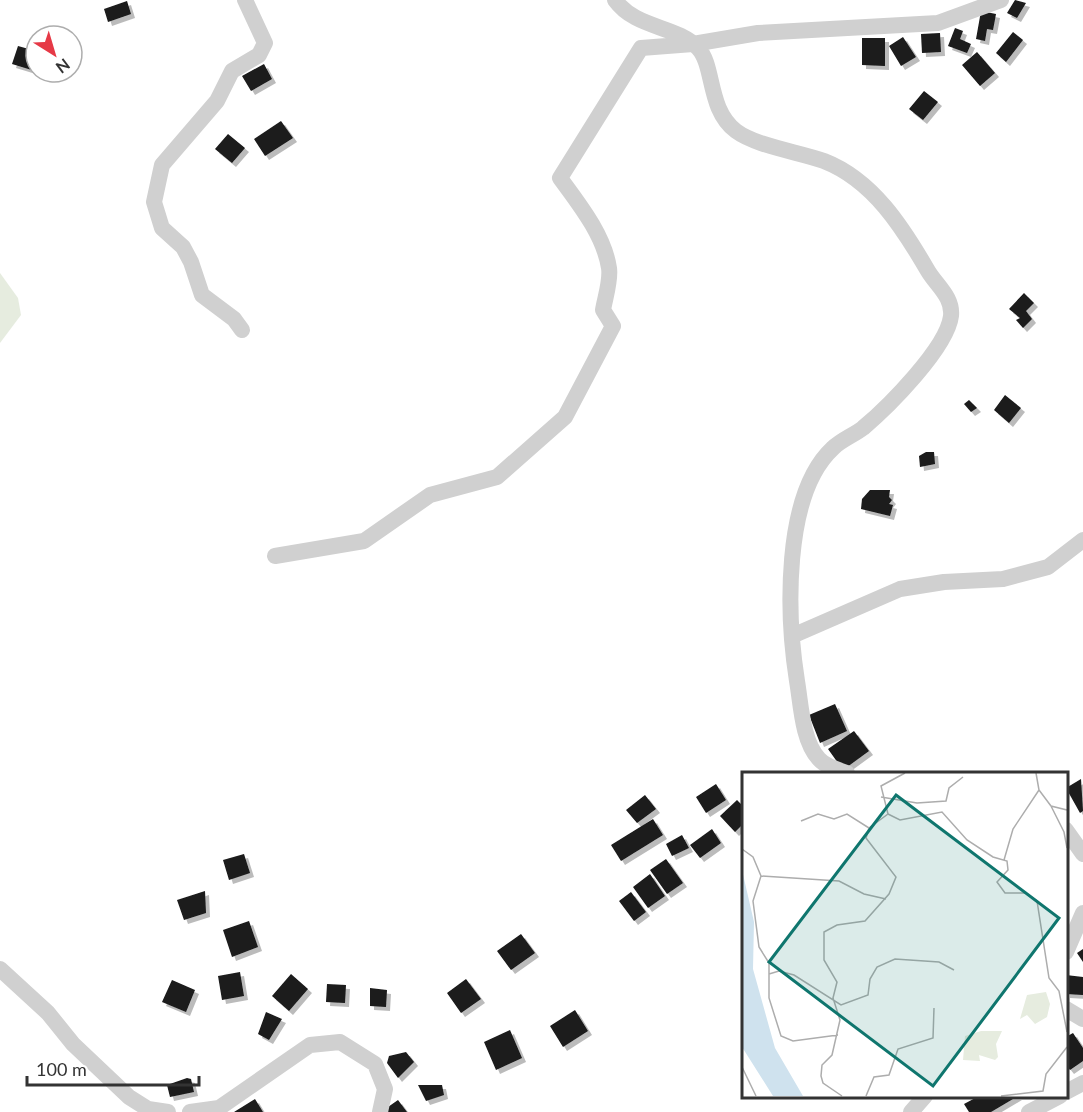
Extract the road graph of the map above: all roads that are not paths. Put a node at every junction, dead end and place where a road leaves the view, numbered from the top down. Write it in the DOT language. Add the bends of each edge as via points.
graph roads {
  1 [pos="245,0"];
  2 [pos="615,0"];
  3 [pos="1001,0"];
  4 [pos="693,44"];
  5 [pos="242,330"];
  6 [pos="1083,540"];
  7 [pos="275,555"];
  8 [pos="792,636"];
  9 [pos="845,772"];
  10 [pos="1068,833"];
  11 [pos="1083,854"];
  12 [pos="1083,913"];
  13 [pos="1068,947"];
  14 [pos="0,969"];
  15 [pos="1068,1010"];
  16 [pos="1083,1019"];
  17 [pos="1083,1083"];
  18 [pos="1068,1091"];
  19 [pos="923,1097"];
  20 [pos="1055,1097"];
  21 [pos="168,1112"];
  22 [pos="190,1112"];
  23 [pos="380,1112"];
  24 [pos="910,1112"];
  25 [pos="1029,1112"];
  1 -- 5 [label="street" via="266,43 259,55 232,71 217,101 162,165 154,202 162,228 183,247 191,262 202,295 234,319"];
  2 -- 4 [label="street" via="622,10"];
  3 -- 4 [label="street" via="938,23 758,33"];
  4 -- 7 [label="street" via="641,48 560,177 585,212 604,253 610,270 603,310 613,326 565,417 497,477 430,495 364,542"];
  4 -- 8 [label="street" via="701,51 722,115 737,131 826,162 861,183 901,225 932,278 951,301 951,317 939,344 917,373 886,407 832,448 809,483 797,527 789,589"];
  6 -- 8 [label="street" via="1048,567 1003,579 900,589"];
  8 -- 9 [label="street" via="810,746 820,761"];
  10 -- 11 [label="street"];
  12 -- 13 [label="street"];
  14 -- 21 [label="street" via="129,1097 148,1109"];
  15 -- 16 [label="street"];
  17 -- 18 [label="street"];
  19 -- 24 [label="street"];
  20 -- 25 [label="street"];
  22 -- 23 [label="street" via="219,1108 310,1044 340,1042 375,1064 385,1089"];
}
